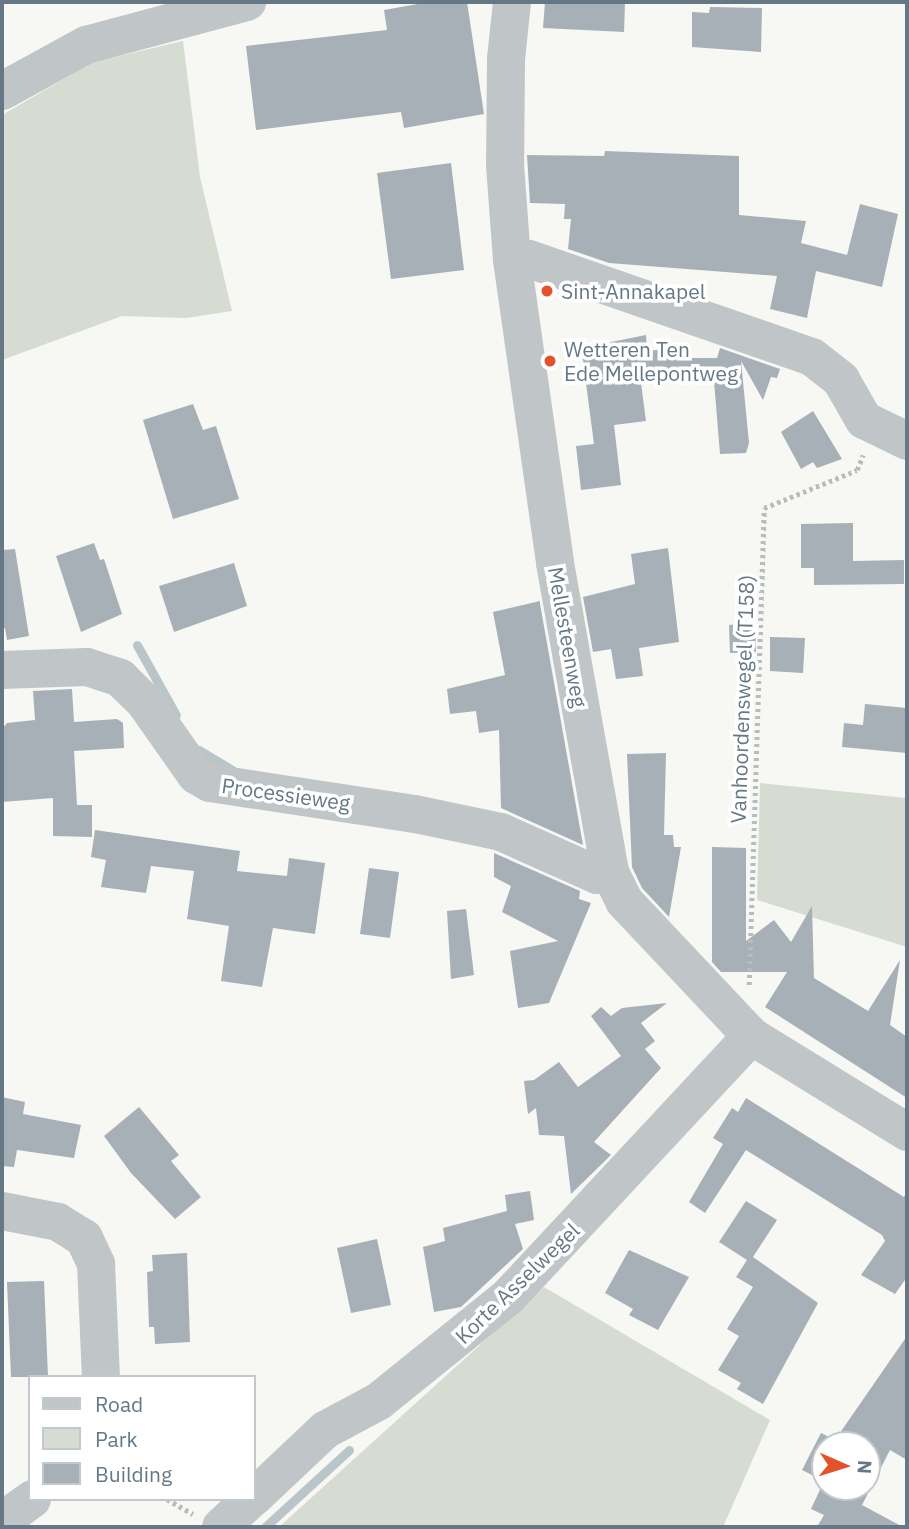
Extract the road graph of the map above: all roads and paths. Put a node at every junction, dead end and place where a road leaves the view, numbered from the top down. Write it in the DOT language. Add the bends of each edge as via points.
graph roads {
  1 [pos="247,2"];
  2 [pos="512,2"];
  3 [pos="2,91"];
  4 [pos="512,260"];
  5 [pos="891,435"];
  6 [pos="2,670"];
  7 [pos="610,872"];
  8 [pos="751,1035"];
  9 [pos="907,1132"];
  10 [pos="2,1211"];
  11 [pos="101,1375"];
  12 [pos="256,1494"];
  13 [pos="29,1501"];
  14 [pos="171,1501"];
  15 [pos="247,1501"];
  16 [pos="2,1521"];
  17 [pos="212,1524"];
  1 -- 3 [label="street" via="86,45"];
  2 -- 4 [label="street, Mellesteenweg" via="506,59 505,165"];
  4 -- 5 [label="street" via="529,259 812,356 841,380 864,420"];
  4 -- 7 [label="street, Mellesteenweg" via="557,576"];
  5 -- 8 [label="path, Vanhoordenswegel (T158)" via="857,470 764,508"];
  6 -- 7 [label="street, Processieweg" via="87,667 120,678 144,701 196,775 210,783 501,832 597,875"];
  7 -- 8 [label="street, Mellesteenweg" via="624,901"];
  8 -- 9 [label="street, Mellesteenweg"];
  8 -- 12 [label="street, Korte Asselwegel" via="508,1297 379,1401 325,1430"];
  10 -- 11 [label="street" via="58,1222 84,1238 96,1265"];
  13 -- 16 [label="street"];
  14 -- 17 [label="path"];
  15 -- 17 [label="street, Korte Asselwegel"];
}
